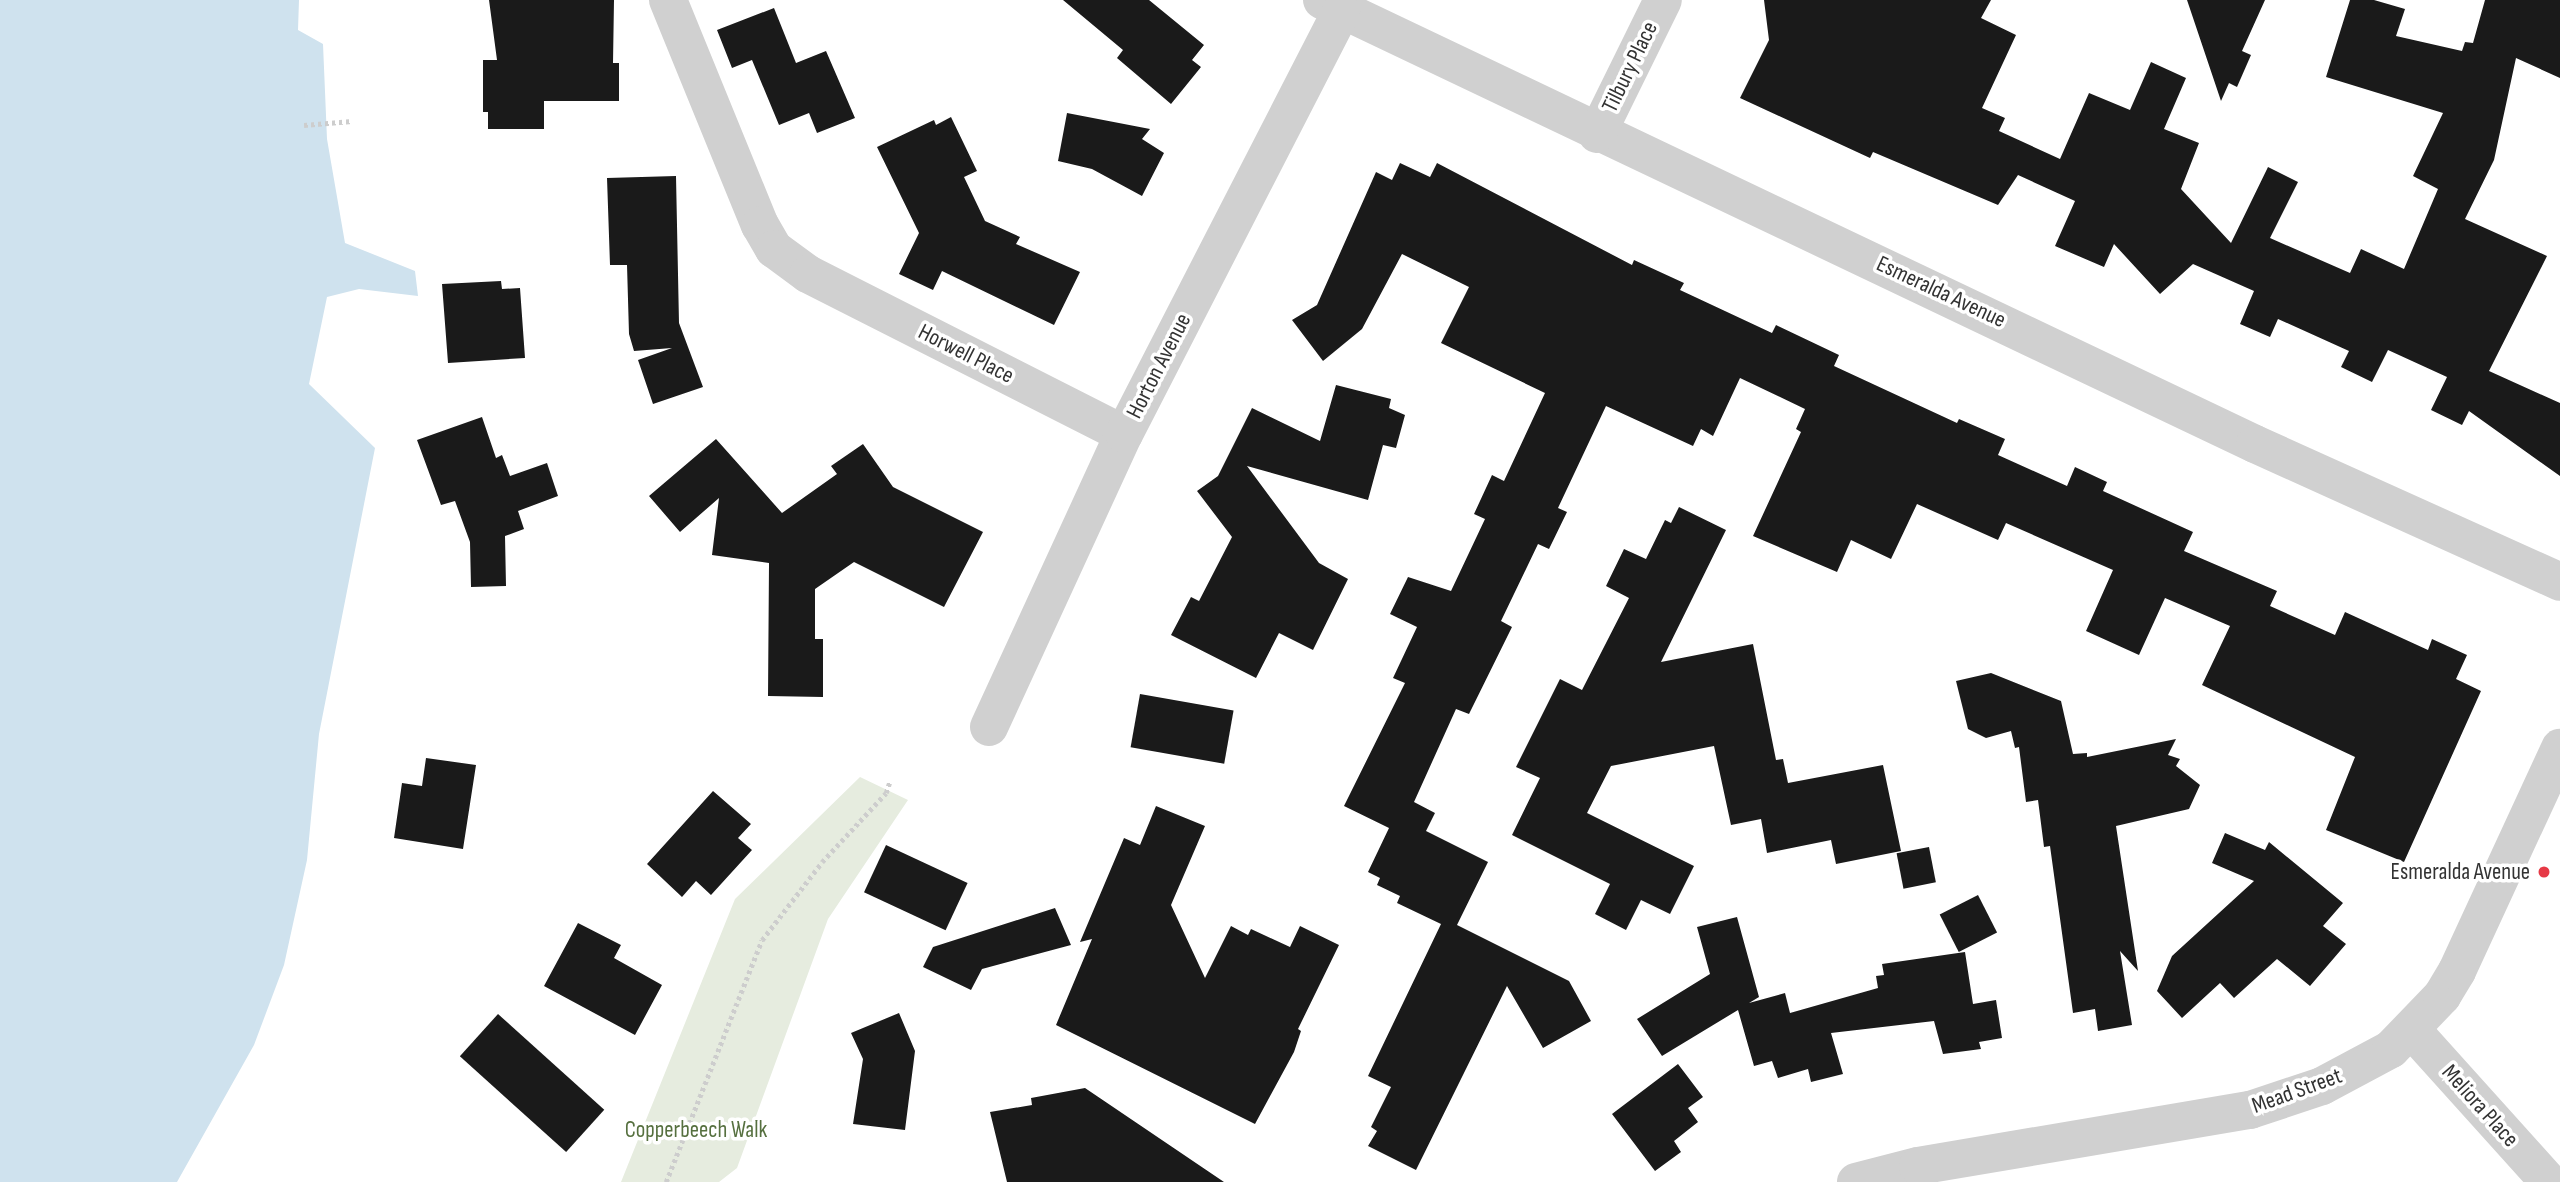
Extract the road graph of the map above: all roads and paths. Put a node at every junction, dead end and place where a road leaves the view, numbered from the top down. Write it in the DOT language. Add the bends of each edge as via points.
graph roads {
  1 [pos="668,0"];
  2 [pos="1663,0"];
  3 [pos="1332,5"];
  4 [pos="352,121"];
  5 [pos="304,125"];
  6 [pos="1597,134"];
  7 [pos="1124,434"];
  8 [pos="2560,582"];
  9 [pos="989,727"];
  10 [pos="2560,748"];
  11 [pos="890,781"];
  12 [pos="2412,1030"];
  13 [pos="666,1182"];
  14 [pos="1856,1182"];
  15 [pos="2549,1182"];
  1 -- 7 [label="street, Horwell Place" via="760,225 774,248 808,274"];
  2 -- 6 [label="street, Tilbury Place"];
  3 -- 6 [label="street, Esmeralda Avenue"];
  3 -- 7 [label="street, Horton Avenue"];
  4 -- 5 [label="path"];
  6 -- 8 [label="street, Esmeralda Avenue" via="1982,310 2255,444"];
  7 -- 9 [label="street, Horton Avenue"];
  10 -- 12 [label="street, Mead Street" via="2457,971"];
  11 -- 13 [label="path" via="886,793 822,862 762,940"];
  12 -- 14 [label="street, Mead Street" via="2357,1069 2250,1110 1918,1166"];
  12 -- 15 [label="street, Meliora Place"];
}
